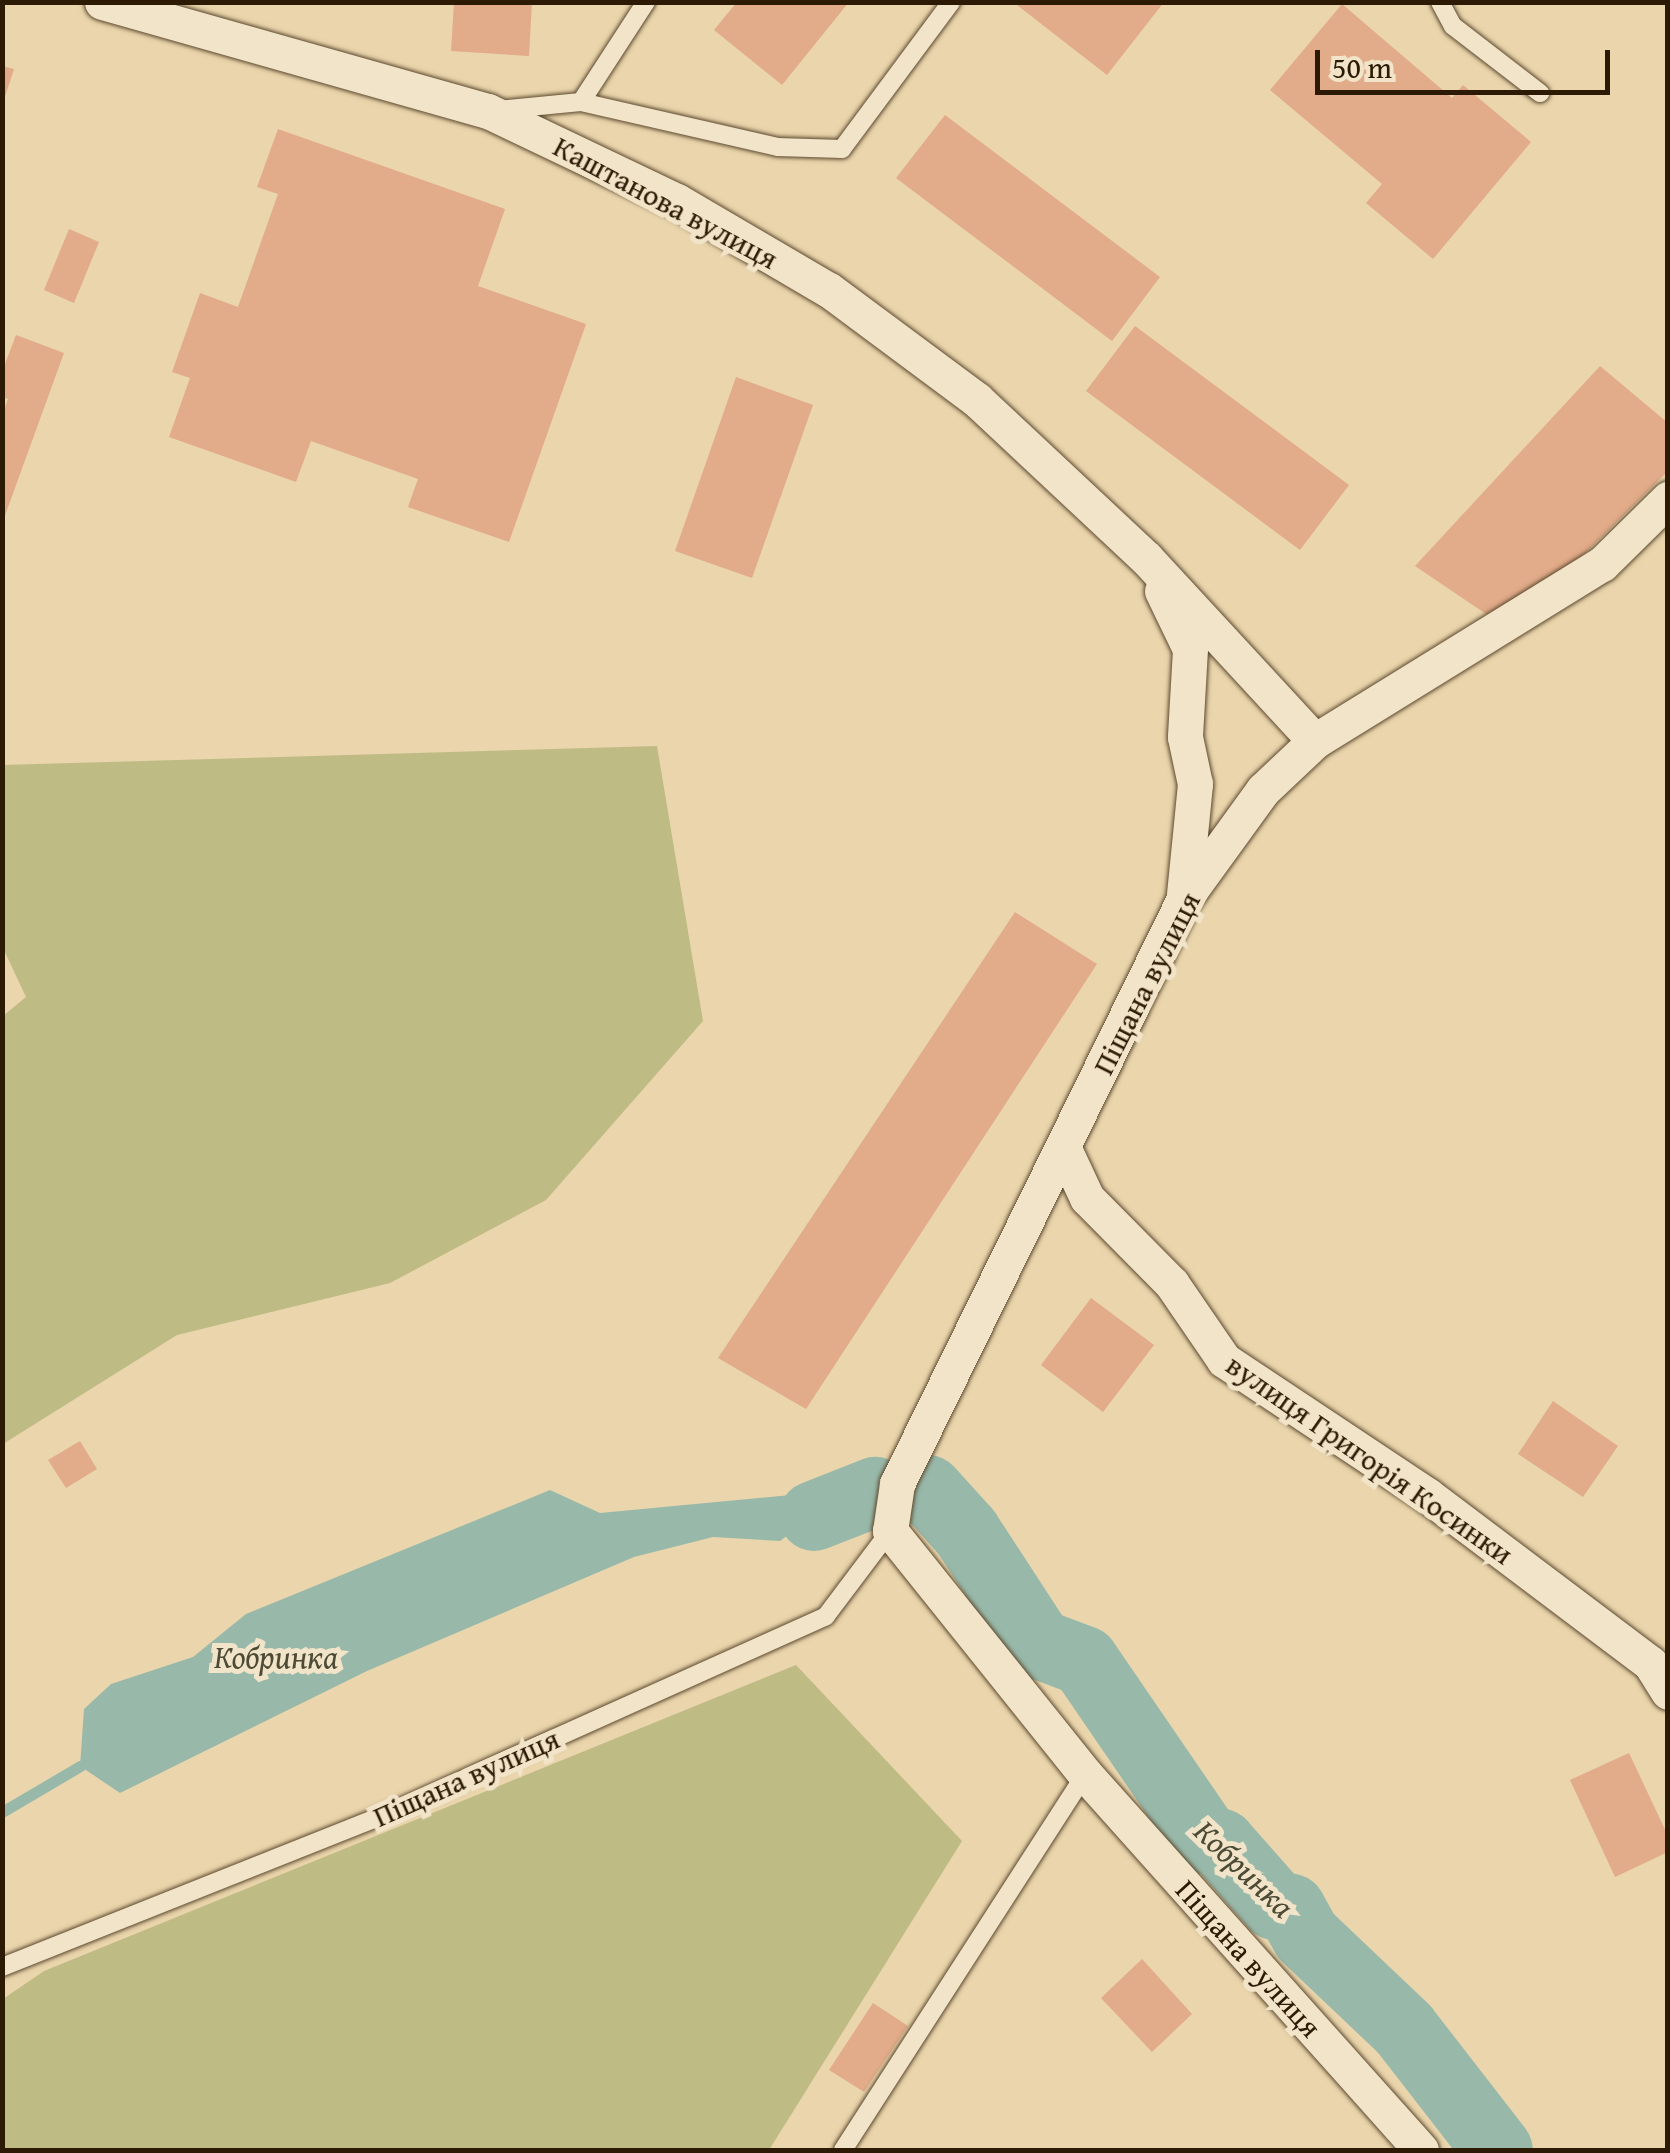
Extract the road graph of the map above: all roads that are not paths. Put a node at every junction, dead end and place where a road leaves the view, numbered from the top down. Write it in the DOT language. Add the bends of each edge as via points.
graph roads {
  1 [pos="102,2"];
  2 [pos="646,2"];
  3 [pos="951,2"];
  4 [pos="1440,2"];
  5 [pos="1540,93"];
  6 [pos="582,102"];
  7 [pos="488,111"];
  8 [pos="1668,499"];
  9 [pos="1146,558"];
  10 [pos="1315,741"];
  11 [pos="1184,899"];
  12 [pos="1065,1151"];
  13 [pos="890,1531"];
  14 [pos="1668,1692"];
  15 [pos="1085,1774"];
  16 [pos="2,1967"];
  17 [pos="844,2150"];
  18 [pos="1421,2150"];
  1 -- 7 [label="street, Каштанова вулиця"];
  2 -- 6 [label="lane"];
  3 -- 6 [label="lane" via="842,149 778,147"];
  4 -- 5 [label="lane" via="1453,26"];
  6 -- 7 [label="lane"];
  7 -- 9 [label="street, Каштанова вулиця" via="677,201 829,290 977,400"];
  8 -- 10 [label="street, Піщана вулиця" via="1602,564"];
  9 -- 10 [label="street, Каштанова вулиця"];
  9 -- 11 [label="street, Каштанова вулиця" via="1190,649 1185,737 1194,784"];
  10 -- 11 [label="street, Піщана вулиця" via="1263,790"];
  11 -- 12 [label="street, Піщана вулиця"];
  12 -- 13 [label="street, Піщана вулиця" via="897,1484"];
  12 -- 14 [label="street, вулиця Григорія Косинки" via="1087,1198 1172,1284 1224,1360 1458,1520 1650,1664"];
  13 -- 15 [label="street, Піщана вулиця"];
  13 -- 16 [label="lane, Піщана вулиця" via="826,1616 386,1814"];
  15 -- 17 [label="lane"];
  15 -- 18 [label="street, Піщана вулиця"];
}
